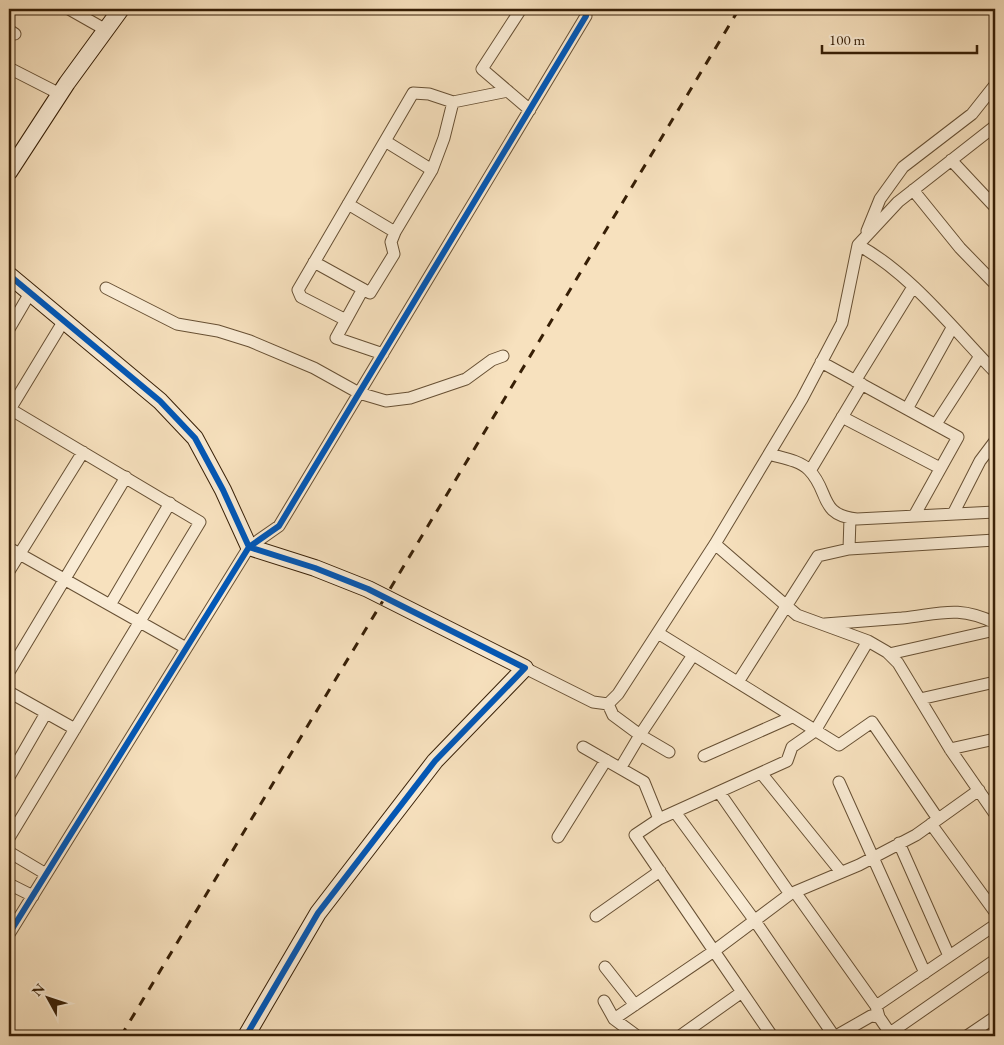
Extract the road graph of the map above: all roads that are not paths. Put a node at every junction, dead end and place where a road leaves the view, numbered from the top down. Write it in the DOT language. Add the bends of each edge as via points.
graph roads {
  1 [pos="69,9"];
  2 [pos="121,9"];
  3 [pos="520,9"];
  4 [pos="586,16"];
  5 [pos="106,30"];
  6 [pos="9,68"];
  7 [pos="995,85"];
  8 [pos="508,91"];
  9 [pos="60,94"];
  10 [pos="453,102"];
  11 [pos="530,110"];
  12 [pos="995,126"];
  13 [pos="385,141"];
  14 [pos="952,160"];
  15 [pos="432,170"];
  16 [pos="9,172"];
  17 [pos="913,190"];
  18 [pos="348,204"];
  19 [pos="995,207"];
  20 [pos="394,232"];
  21 [pos="862,241"];
  22 [pos="314,262"];
  23 [pos="9,275"];
  24 [pos="995,284"];
  25 [pos="913,287"];
  26 [pos="106,288"];
  27 [pos="363,289"];
  28 [pos="30,293"];
  29 [pos="346,320"];
  30 [pos="63,322"];
  31 [pos="952,328"];
  32 [pos="9,329"];
  33 [pos="383,354"];
  34 [pos="503,356"];
  35 [pos="980,356"];
  36 [pos="821,362"];
  37 [pos="995,372"];
  38 [pos="858,382"];
  39 [pos="359,393"];
  40 [pos="907,409"];
  41 [pos="9,410"];
  42 [pos="842,417"];
  43 [pos="936,424"];
  44 [pos="995,441"];
  45 [pos="84,452"];
  46 [pos="769,454"];
  47 [pos="940,468"];
  48 [pos="810,471"];
  49 [pos="126,477"];
  50 [pos="170,504"];
  51 [pos="995,512"];
  52 [pos="953,514"];
  53 [pos="914,516"];
  54 [pos="850,518"];
  55 [pos="995,540"];
  56 [pos="715,544"];
  57 [pos="249,547"];
  58 [pos="9,548"];
  59 [pos="849,549"];
  60 [pos="20,553"];
  61 [pos="9,572"];
  62 [pos="64,578"];
  63 [pos="110,605"];
  64 [pos="787,605"];
  65 [pos="139,622"];
  66 [pos="995,623"];
  67 [pos="822,624"];
  68 [pos="995,630"];
  69 [pos="658,633"];
  70 [pos="868,641"];
  71 [pos="186,648"];
  72 [pos="889,654"];
  73 [pos="693,655"];
  74 [pos="526,668"];
  75 [pos="9,672"];
  76 [pos="738,682"];
  77 [pos="995,682"];
  78 [pos="9,692"];
  79 [pos="920,699"];
  80 [pos="608,704"];
  81 [pos="46,713"];
  82 [pos="792,716"];
  83 [pos="75,729"];
  84 [pos="815,731"];
  85 [pos="640,735"];
  86 [pos="995,738"];
  87 [pos="583,748"];
  88 [pos="950,748"];
  89 [pos="669,752"];
  90 [pos="704,756"];
  91 [pos="606,760"];
  92 [pos="621,767"];
  93 [pos="761,773"];
  94 [pos="9,777"];
  95 [pos="839,782"];
  96 [pos="980,790"];
  97 [pos="719,792"];
  98 [pos="994,811"];
  99 [pos="675,812"];
  100 [pos="659,819"];
  101 [pos="935,822"];
  102 [pos="558,837"];
  103 [pos="9,838"];
  104 [pos="899,843"];
  105 [pos="9,852"];
  106 [pos="873,858"];
  107 [pos="660,871"];
  108 [pos="841,872"];
  109 [pos="46,874"];
  110 [pos="9,884"];
  111 [pos="793,893"];
  112 [pos="32,896"];
  113 [pos="995,912"];
  114 [pos="596,916"];
  115 [pos="755,920"];
  116 [pos="995,924"];
  117 [pos="9,934"];
  118 [pos="714,951"];
  119 [pos="949,956"];
  120 [pos="995,960"];
  121 [pos="605,967"];
  122 [pos="925,973"];
  123 [pos="742,992"];
  124 [pos="604,1001"];
  125 [pos="635,1005"];
  126 [pos="878,1012"];
  127 [pos="995,1017"];
  128 [pos="614,1019"];
  129 [pos="766,1034"];
  130 [pos="891,1035"];
  131 [pos="246,1036"];
  132 [pos="637,1036"];
  133 [pos="680,1036"];
  134 [pos="835,1036"];
  135 [pos="967,1036"];
  1 -- 5 [label="street"];
  2 -- 5 [label="street"];
  3 -- 8 [label="street" via="482,68"];
  4 -- 11 [label="street"];
  5 -- 9 [label="street"];
  6 -- 9 [label="street"];
  7 -- 21 [label="street" via="972,114 903,167 880,198"];
  8 -- 10 [label="street"];
  8 -- 11 [label="street"];
  9 -- 16 [label="street"];
  10 -- 13 [label="street" via="428,94 413,94"];
  10 -- 15 [label="street"];
  11 -- 33 [label="street"];
  12 -- 14 [label="street"];
  13 -- 15 [label="street"];
  13 -- 18 [label="street"];
  14 -- 17 [label="street"];
  14 -- 19 [label="street"];
  15 -- 20 [label="street"];
  17 -- 21 [label="street"];
  17 -- 24 [label="street" via="960,248"];
  18 -- 20 [label="street"];
  18 -- 22 [label="street"];
  20 -- 27 [label="street" via="391,242 394,254 370,293"];
  21 -- 25 [label="street"];
  21 -- 36 [label="street" via="842,323"];
  22 -- 27 [label="street"];
  22 -- 29 [label="street" via="298,290 301,297"];
  23 -- 28 [label="street"];
  25 -- 31 [label="street"];
  25 -- 38 [label="street"];
  26 -- 39 [label="street" via="177,324 218,331 282,353"];
  27 -- 29 [label="street"];
  28 -- 30 [label="street"];
  28 -- 32 [label="street"];
  29 -- 33 [label="street" via="336,338"];
  30 -- 41 [label="street"];
  30 -- 57 [label="street" via="160,401 195,438"];
  31 -- 35 [label="street"];
  31 -- 40 [label="street"];
  33 -- 39 [label="street"];
  34 -- 39 [label="street" via="466,378 399,401 374,399"];
  35 -- 37 [label="street"];
  35 -- 43 [label="street"];
  36 -- 38 [label="street"];
  36 -- 46 [label="street"];
  38 -- 40 [label="street"];
  38 -- 42 [label="street"];
  39 -- 57 [label="street" via="279,526"];
  40 -- 43 [label="street"];
  41 -- 45 [label="street"];
  42 -- 47 [label="street"];
  42 -- 48 [label="street"];
  43 -- 47 [label="street" via="958,437"];
  44 -- 52 [label="street" via="980,461"];
  45 -- 49 [label="street"];
  45 -- 60 [label="street"];
  46 -- 48 [label="street" via="803,465"];
  46 -- 56 [label="street"];
  47 -- 53 [label="street"];
  48 -- 54 [label="street" via="829,507 842,517"];
  49 -- 50 [label="street"];
  49 -- 62 [label="street"];
  50 -- 63 [label="street"];
  50 -- 65 [label="street" via="200,522"];
  51 -- 52 [label="street"];
  52 -- 53 [label="street"];
  53 -- 54 [label="street"];
  54 -- 59 [label="street"];
  55 -- 59 [label="street"];
  56 -- 64 [label="street"];
  56 -- 69 [label="street"];
  57 -- 71 [label="street"];
  57 -- 74 [label="street" via="368,589"];
  58 -- 60 [label="street"];
  59 -- 64 [label="street" via="818,556"];
  60 -- 61 [label="street"];
  60 -- 62 [label="street"];
  62 -- 63 [label="street"];
  62 -- 75 [label="street"];
  63 -- 65 [label="street"];
  64 -- 67 [label="street" via="798,615"];
  64 -- 76 [label="street"];
  65 -- 71 [label="street"];
  65 -- 83 [label="street"];
  66 -- 67 [label="street" via="980,614 942,611 905,618"];
  67 -- 70 [label="street"];
  68 -- 72 [label="street"];
  69 -- 73 [label="street"];
  69 -- 80 [label="street"];
  70 -- 72 [label="street"];
  70 -- 84 [label="street"];
  71 -- 109 [label="street"];
  72 -- 79 [label="street"];
  73 -- 76 [label="street"];
  73 -- 85 [label="street"];
  74 -- 80 [label="street" via="593,702"];
  74 -- 131 [label="street" via="435,761 318,913"];
  76 -- 82 [label="street"];
  77 -- 79 [label="street"];
  78 -- 81 [label="street"];
  79 -- 88 [label="street"];
  80 -- 85 [label="street" via="613,715"];
  81 -- 83 [label="street"];
  81 -- 94 [label="street"];
  82 -- 84 [label="street"];
  82 -- 90 [label="street"];
  83 -- 103 [label="street"];
  84 -- 93 [label="street" via="792,747 787,761"];
  84 -- 101 [label="street" via="839,745 872,722"];
  85 -- 89 [label="street"];
  85 -- 92 [label="street"];
  86 -- 88 [label="street"];
  87 -- 91 [label="street"];
  88 -- 96 [label="street"];
  91 -- 92 [label="street"];
  91 -- 102 [label="street"];
  92 -- 100 [label="street" via="644,782"];
  93 -- 97 [label="street"];
  93 -- 108 [label="street"];
  95 -- 106 [label="street"];
  96 -- 98 [label="street"];
  96 -- 101 [label="street"];
  97 -- 99 [label="street"];
  97 -- 111 [label="street"];
  99 -- 100 [label="street"];
  99 -- 115 [label="street"];
  100 -- 107 [label="street" via="635,835"];
  101 -- 104 [label="street"];
  101 -- 113 [label="street"];
  104 -- 106 [label="street"];
  104 -- 119 [label="street"];
  105 -- 109 [label="street"];
  106 -- 108 [label="street"];
  106 -- 122 [label="street"];
  107 -- 114 [label="street"];
  107 -- 118 [label="street"];
  108 -- 111 [label="street"];
  109 -- 112 [label="street"];
  110 -- 112 [label="street"];
  111 -- 115 [label="street"];
  111 -- 126 [label="street"];
  112 -- 117 [label="street"];
  115 -- 118 [label="street"];
  115 -- 134 [label="street"];
  116 -- 119 [label="street"];
  118 -- 123 [label="street"];
  118 -- 125 [label="street"];
  119 -- 122 [label="street"];
  120 -- 130 [label="street"];
  121 -- 125 [label="street"];
  122 -- 126 [label="street"];
  123 -- 129 [label="street"];
  123 -- 133 [label="street"];
  124 -- 128 [label="street"];
  125 -- 128 [label="street"];
  126 -- 130 [label="street"];
  126 -- 134 [label="street"];
  127 -- 135 [label="street"];
  128 -- 132 [label="street"];
}
